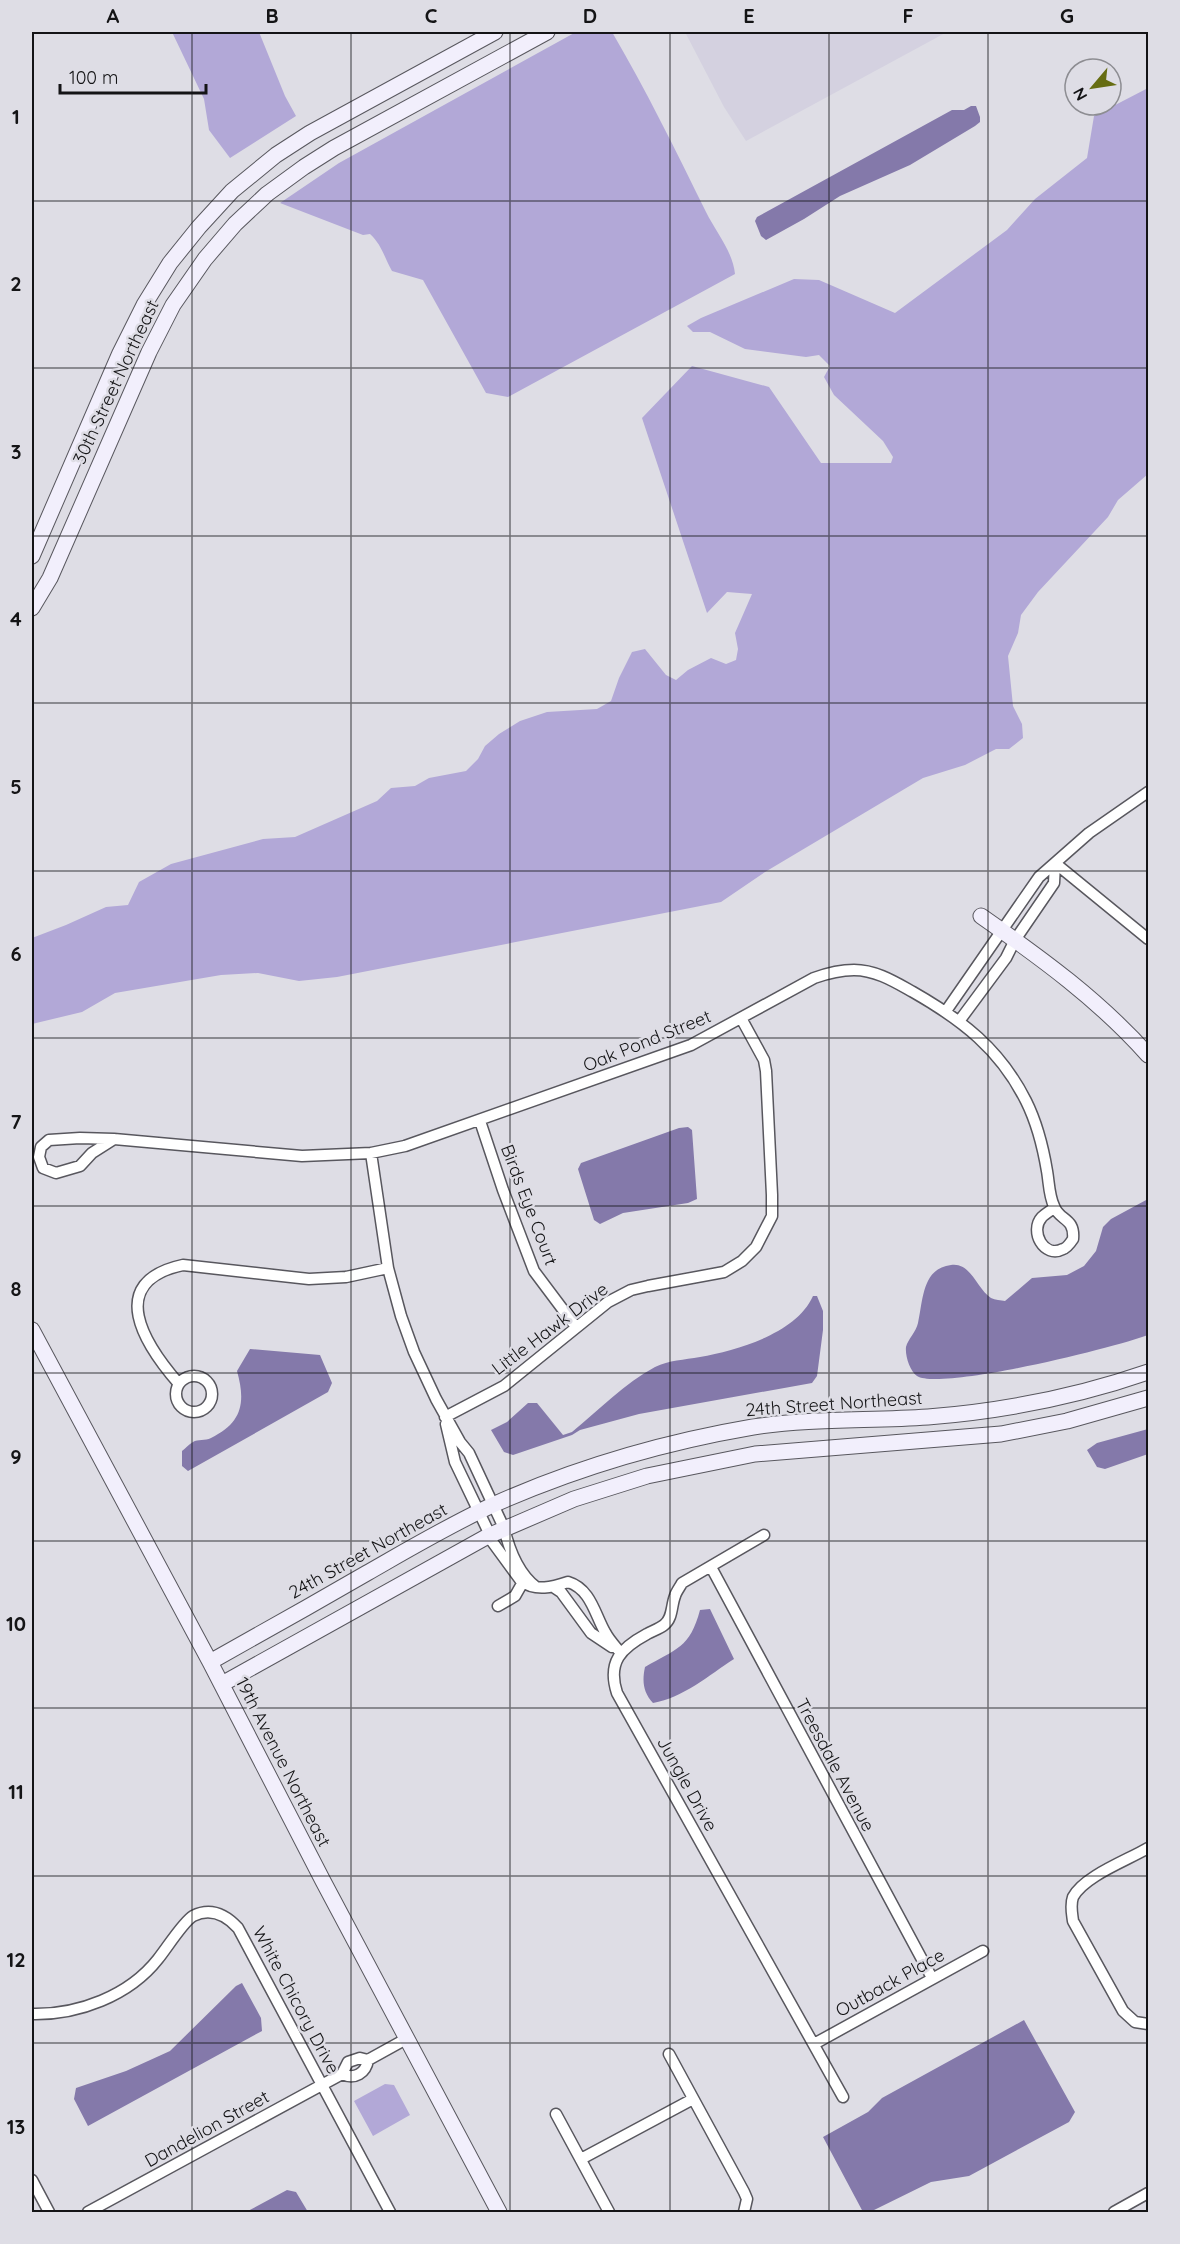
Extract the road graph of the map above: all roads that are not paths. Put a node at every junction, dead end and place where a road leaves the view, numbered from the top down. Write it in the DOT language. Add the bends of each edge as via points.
graph roads {
  1 [pos="495,32"];
  2 [pos="547,32"];
  3 [pos="32,556"];
  4 [pos="32,608"];
  5 [pos="1149,792"];
  6 [pos="1055,863"];
  7 [pos="981,916"];
  8 [pos="1001,930"];
  9 [pos="1015,939"];
  10 [pos="1149,939"];
  11 [pos="946,1011"];
  12 [pos="741,1018"];
  13 [pos="960,1020"];
  14 [pos="1149,1055"];
  15 [pos="480,1121"];
  16 [pos="114,1139"];
  17 [pos="370,1153"];
  18 [pos="1054,1208"];
  19 [pos="388,1268"];
  20 [pos="576,1327"];
  21 [pos="32,1329"];
  22 [pos="1149,1372"];
  23 [pos="178,1384"];
  24 [pos="1149,1398"];
  25 [pos="445,1418"];
  26 [pos="494,1505"];
  27 [pos="479,1513"];
  28 [pos="504,1528"];
  29 [pos="489,1535"];
  30 [pos="764,1535"];
  31 [pos="711,1567"];
  32 [pos="523,1582"];
  33 [pos="536,1587"];
  34 [pos="555,1588"];
  35 [pos="498,1606"];
  36 [pos="620,1652"];
  37 [pos="210,1662"];
  38 [pos="222,1684"];
  39 [pos="1149,1848"];
  40 [pos="983,1951"];
  41 [pos="932,1978"];
  42 [pos="32,2014"];
  43 [pos="1149,2024"];
  44 [pos="406,2039"];
  45 [pos="814,2044"];
  46 [pos="669,2054"];
  47 [pos="322,2085"];
  48 [pos="843,2097"];
  49 [pos="693,2099"];
  50 [pos="556,2114"];
  51 [pos="580,2159"];
  52 [pos="32,2180"];
  53 [pos="1149,2193"];
  54 [pos="49,2212"];
  55 [pos="88,2212"];
  56 [pos="390,2212"];
  57 [pos="499,2212"];
  58 [pos="609,2212"];
  59 [pos="744,2212"];
  60 [pos="1113,2212"];
  1 -- 3 [label="street, 30th Street Northeast" via="276,155 232,191 199,227 144,305"];
  2 -- 4 [label="street, 30th Street Northeast" via="304,166 235,224 173,305 50,578"];
  5 -- 6 [label="street" via="1089,833"];
  6 -- 8 [label="street" via="1039,877"];
  6 -- 9 [label="street" via="1054,883"];
  6 -- 10 [label="street"];
  7 -- 8 [label="street"];
  8 -- 9 [label="street"];
  8 -- 11 [label="street"];
  9 -- 13 [label="street"];
  9 -- 14 [label="street" via="1097,1003"];
  11 -- 12 [label="street, Oak Pond Street" via="881,975 856,970 833,971 814,978"];
  11 -- 13 [label="street, Oak Pond Street"];
  12 -- 15 [label="street, Oak Pond Street" via="691,1045"];
  12 -- 20 [label="street, Little Hawk Drive" via="766,1071 772,1216 765,1233 742,1261 724,1272 631,1290"];
  13 -- 18 [label="street, Oak Pond Street" via="990,1049 1026,1101 1038,1130"];
  15 -- 17 [label="street, Oak Pond Street" via="405,1146"];
  15 -- 20 [label="street, Birds Eye Court" via="534,1271"];
  16 -- 16 [label="street, Oak Pond Street" via="68,1171 56,1173 43,1168 39,1157 41,1147 50,1140"];
  16 -- 17 [label="street, Oak Pond Street" via="271,1155"];
  17 -- 19 [label="street"];
  19 -- 23 [label="street" via="346,1277 309,1279 183,1265 164,1269 142,1287 137,1306 140,1325 157,1359"];
  19 -- 25 [label="street" via="400,1316"];
  20 -- 25 [label="street, Little Hawk Drive" via="504,1386"];
  21 -- 37 [label="street, 19th Avenue Northeast"];
  22 -- 26 [label="street, 24th Street Northeast" via="1061,1396 997,1408 930,1417 755,1427 647,1450"];
  24 -- 28 [label="street" via="1067,1422 1000,1434 807,1448 699,1464 574,1499"];
  25 -- 26 [label="street" via="469,1453"];
  25 -- 27 [label="street" via="454,1462"];
  26 -- 27 [label="street, 24th Street Northeast"];
  26 -- 28 [label="street"];
  27 -- 29 [label="street"];
  27 -- 37 [label="street, 24th Street Northeast"];
  28 -- 29 [label="street"];
  28 -- 33 [label="street" via="518,1563"];
  29 -- 32 [label="street"];
  29 -- 38 [label="street"];
  30 -- 31 [label="street"];
  31 -- 36 [label="street" via="682,1584 664,1625"];
  31 -- 41 [label="street, Treesdale Avenue"];
  32 -- 33 [label="street"];
  32 -- 35 [label="street" via="515,1596"];
  33 -- 34 [label="street"];
  34 -- 36 [label="street" via="591,1633"];
  34 -- 36 [label="street" via="568,1582 580,1590"];
  36 -- 45 [label="street, Jungle Drive" via="613,1678 617,1693"];
  37 -- 38 [label="street, 19th Avenue Northeast"];
  38 -- 44 [label="street, 19th Avenue Northeast"];
  39 -- 43 [label="street" via="1083,1884 1072,1899 1071,1909 1073,1921 1123,2011 1135,2022"];
  40 -- 41 [label="street, Outback Place"];
  41 -- 45 [label="street, Outback Place"];
  42 -- 47 [label="street, White Chicory Drive" via="75,2010 116,1993 155,1963 184,1923 204,1912 215,1912 238,1928"];
  44 -- 47 [label="street, Dandelion Street" via="368,2060 348,2062 342,2074"];
  44 -- 57 [label="street, 19th Avenue Northeast"];
  45 -- 48 [label="street, Jungle Drive"];
  46 -- 49 [label="street"];
  47 -- 55 [label="street, Dandelion Street"];
  47 -- 56 [label="street, White Chicory Drive"];
  49 -- 51 [label="street"];
  49 -- 59 [label="street" via="744,2192"];
  50 -- 51 [label="street"];
  51 -- 58 [label="street"];
  52 -- 54 [label="street"];
  53 -- 60 [label="street"];
}
